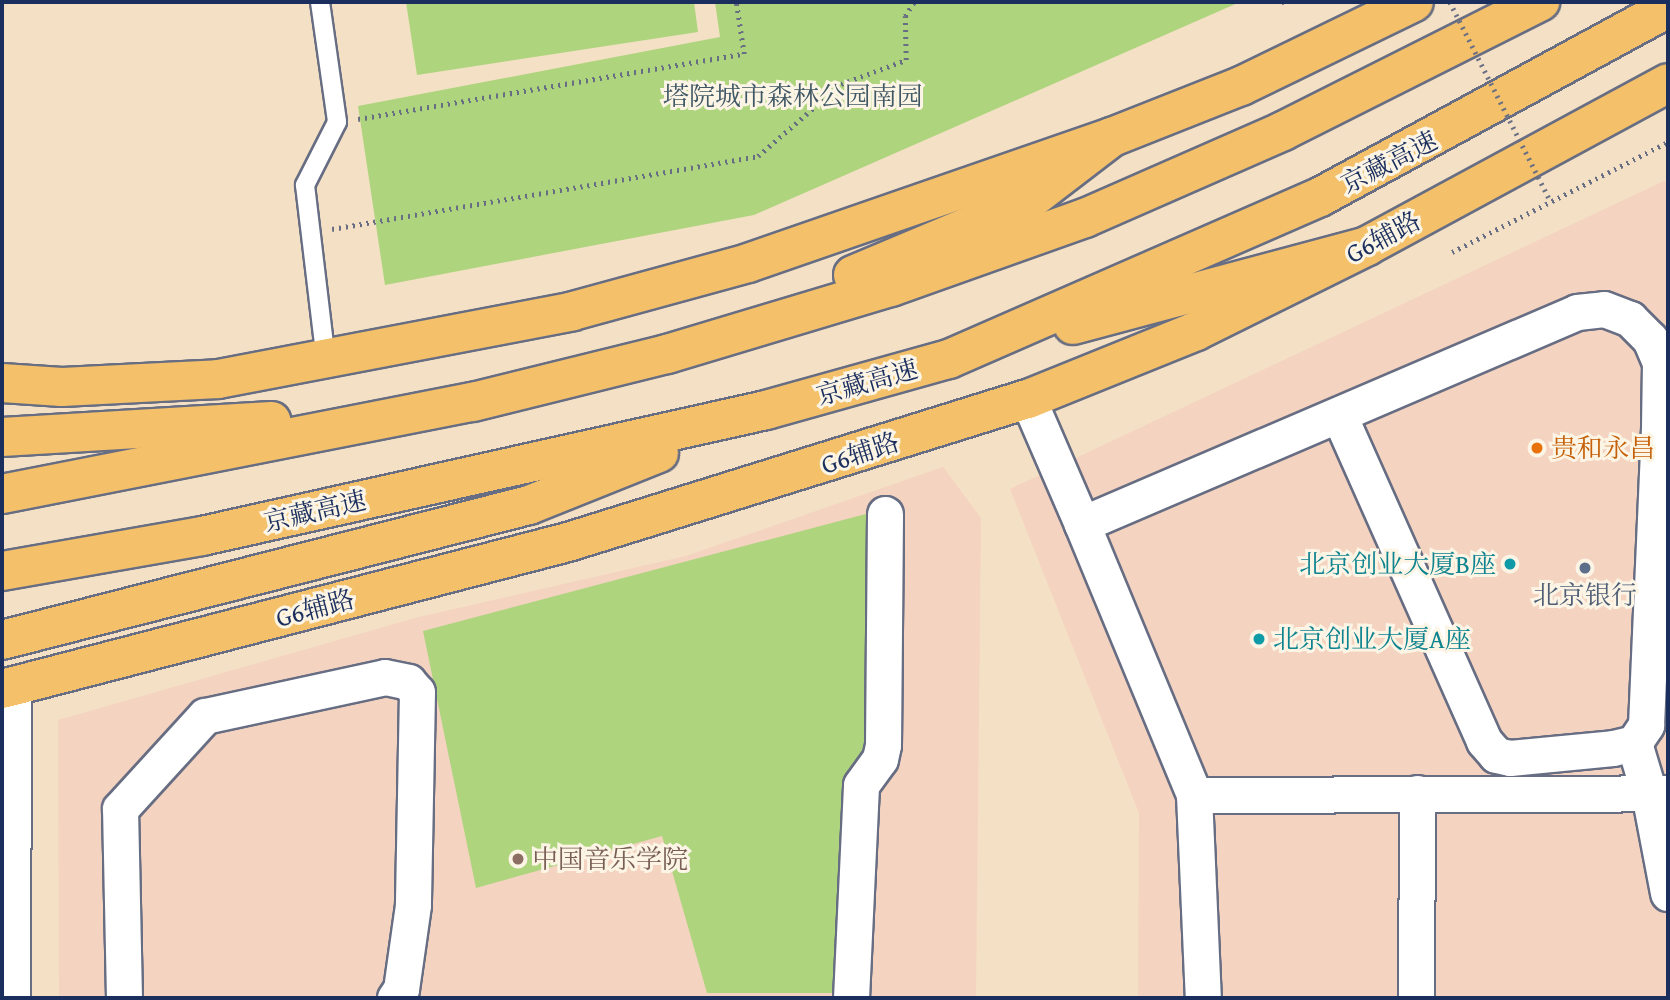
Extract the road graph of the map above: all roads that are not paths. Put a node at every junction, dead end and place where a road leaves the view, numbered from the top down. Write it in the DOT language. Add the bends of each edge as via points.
graph roads {
  1 [pos="320,2"];
  2 [pos="1414,2"];
  3 [pos="1540,2"];
  4 [pos="1668,8"];
  5 [pos="1668,83"];
  6 [pos="1112,137"];
  7 [pos="1367,246"];
  8 [pos="667,354"];
  9 [pos="949,359"];
  10 [pos="326,362"];
  11 [pos="2,383"];
  12 [pos="1028,399"];
  13 [pos="473,402"];
  14 [pos="766,410"];
  15 [pos="1339,415"];
  16 [pos="1663,429"];
  17 [pos="2,437"];
  18 [pos="2,494"];
  19 [pos="885,514"];
  20 [pos="1082,524"];
  21 [pos="2,571"];
  22 [pos="2,640"];
  23 [pos="7,688"];
  24 [pos="1634,743"];
  25 [pos="1510,775"];
  26 [pos="1417,793"];
  27 [pos="1659,793"];
  28 [pos="1194,795"];
  29 [pos="1668,892"];
  30 [pos="12,998"];
  31 [pos="124,998"];
  32 [pos="396,998"];
  33 [pos="850,998"];
  34 [pos="1203,998"];
  35 [pos="1416,998"];
  1 -- 10 [label="lane" via="337,122 304,185"];
  2 -- 6 [label="main road" via="1241,86"];
  3 -- 8 [label="main road" via="1283,131 1085,218 891,287"];
  4 -- 9 [label="main road, 京藏高速" via="1320,197"];
  5 -- 7 [label="main road, G6辅路"];
  6 -- 8 [label="main road" via="1027,202"];
  6 -- 10 [label="main road" via="748,262 573,311"];
  7 -- 9 [label="main road"];
  7 -- 12 [label="main road, G6辅路" via="1196,331"];
  8 -- 13 [label="main road"];
  9 -- 14 [label="main road, 京藏高速"];
  10 -- 11 [label="main road" via="218,379 62,387"];
  12 -- 20 [label="street"];
  12 -- 23 [label="main road, G6辅路" via="568,542"];
  13 -- 17 [label="main road" via="172,430"];
  13 -- 18 [label="main road"];
  14 -- 21 [label="main road, 京藏高速" via="202,536"];
  14 -- 22 [label="main road" via="529,505"];
  15 -- 16 [label="street" via="1577,313 1604,309 1630,319 1650,339 1660,363"];
  15 -- 20 [label="street"];
  15 -- 25 [label="street" via="1484,741"];
  16 -- 24 [label="street" via="1651,704 1646,725"];
  19 -- 33 [label="street" via="883,745 880,759 861,785"];
  20 -- 28 [label="street"];
  23 -- 30 [label="street"];
  24 -- 25 [label="street"];
  24 -- 27 [label="street"];
  25 -- 26 [label="street"];
  25 -- 27 [label="street"];
  26 -- 28 [label="street"];
  26 -- 35 [label="street"];
  27 -- 29 [label="street"];
  28 -- 34 [label="street"];
  31 -- 32 [label="street" via="120,809 205,716 385,677 408,682 417,692 413,905"];
}
